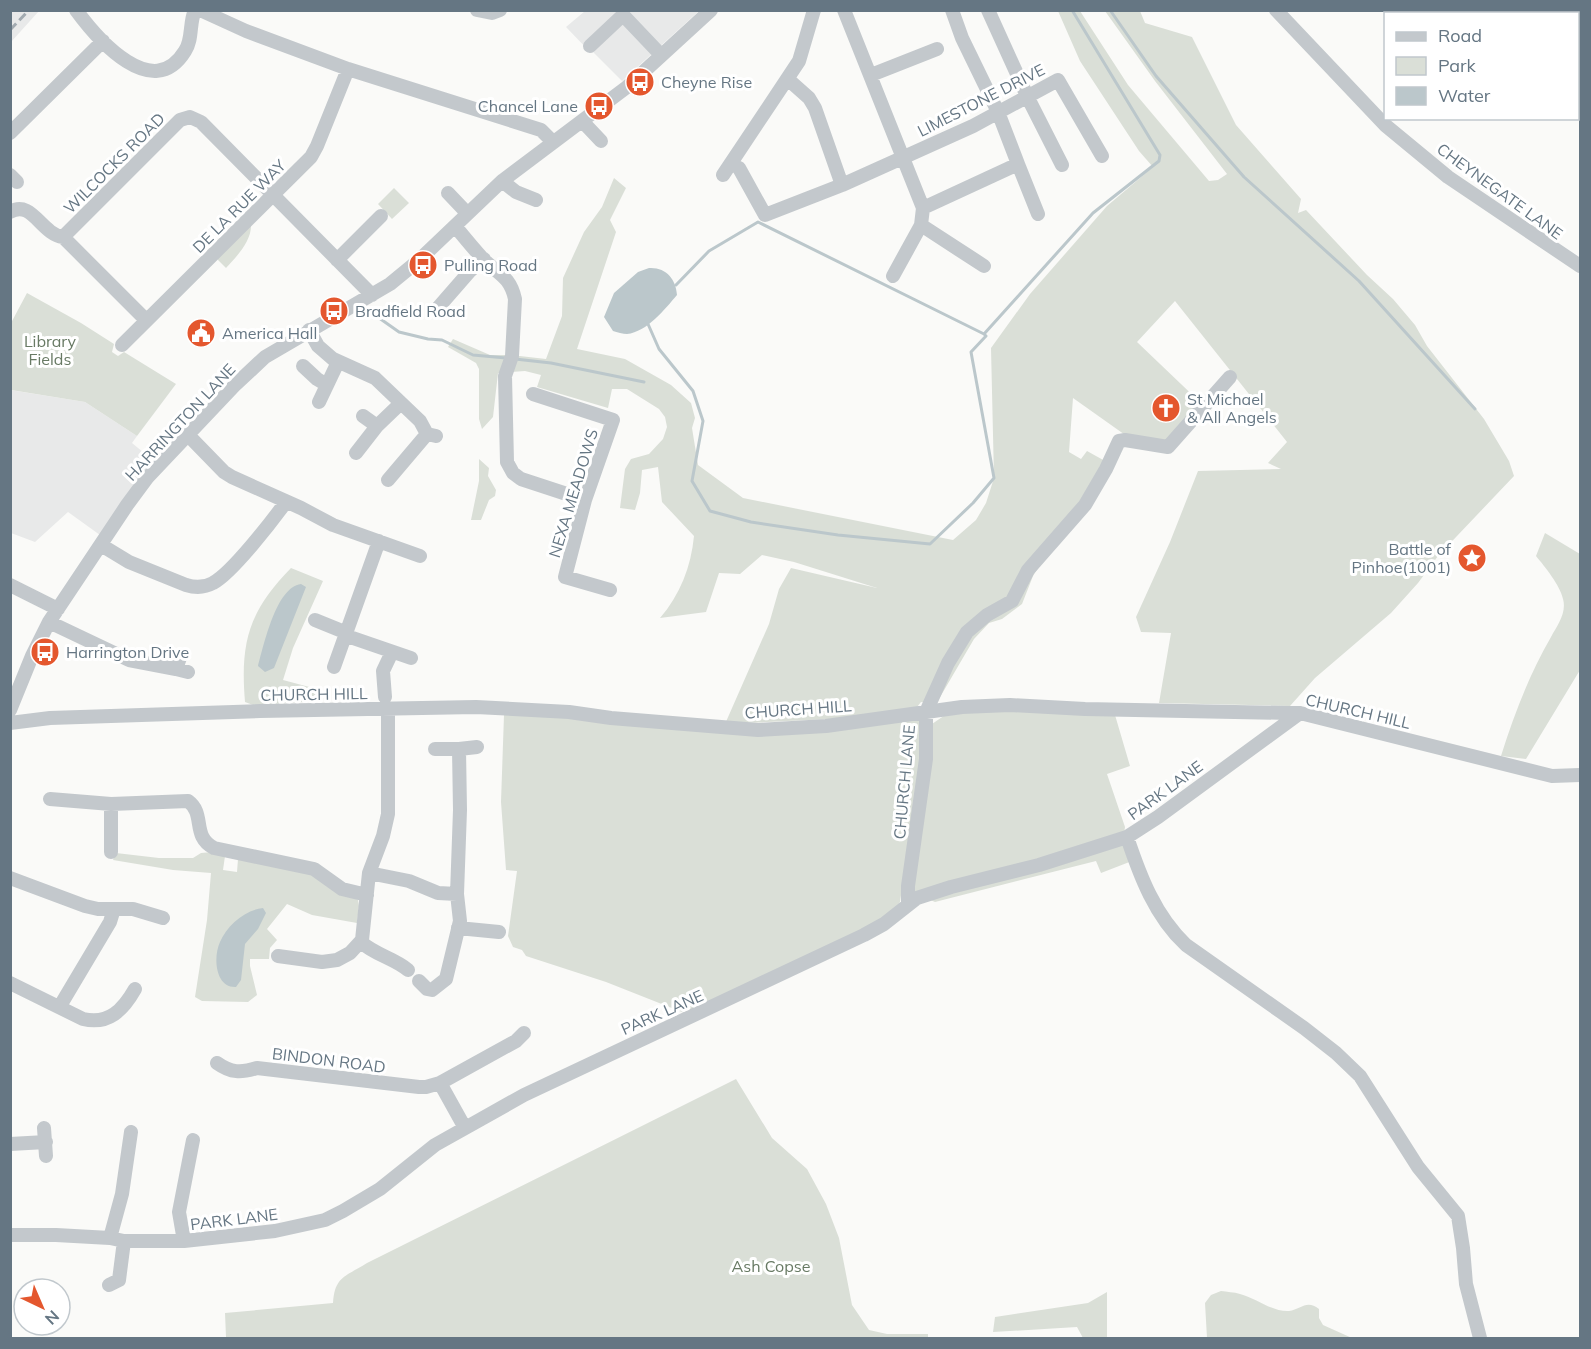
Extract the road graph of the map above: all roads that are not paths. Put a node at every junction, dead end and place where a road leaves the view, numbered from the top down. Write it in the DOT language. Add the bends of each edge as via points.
graph roads {
  1 [pos="76,10"];
  2 [pos="195,10"];
  3 [pos="200,10"];
  4 [pos="477,10"];
  5 [pos="500,10"];
  6 [pos="711,10"];
  7 [pos="814,10"];
  8 [pos="844,10"];
  9 [pos="952,10"];
  10 [pos="988,10"];
  11 [pos="1276,10"];
  12 [pos="626,13"];
  13 [pos="104,41"];
  14 [pos="590,46"];
  15 [pos="937,49"];
  16 [pos="661,55"];
  17 [pos="348,69"];
  18 [pos="871,75"];
  19 [pos="791,82"];
  20 [pos="1028,96"];
  21 [pos="998,112"];
  22 [pos="583,122"];
  23 [pos="10,133"];
  24 [pos="601,141"];
  25 [pos="554,142"];
  26 [pos="1102,156"];
  27 [pos="904,157"];
  28 [pos="1062,165"];
  29 [pos="739,168"];
  30 [pos="1020,169"];
  31 [pos="723,175"];
  32 [pos="502,181"];
  33 [pos="842,185"];
  34 [pos="448,193"];
  35 [pos="273,195"];
  36 [pos="536,200"];
  37 [pos="923,208"];
  38 [pos="10,212"];
  39 [pos="467,213"];
  40 [pos="1038,214"];
  41 [pos="381,216"];
  42 [pos="921,225"];
  43 [pos="455,226"];
  44 [pos="63,237"];
  45 [pos="484,259"];
  46 [pos="337,260"];
  47 [pos="984,266"];
  48 [pos="1581,266"];
  49 [pos="893,276"];
  50 [pos="372,295"];
  51 [pos="436,310"];
  52 [pos="146,320"];
  53 [pos="309,330"];
  54 [pos="122,345"];
  55 [pos="338,362"];
  56 [pos="303,366"];
  57 [pos="1230,377"];
  58 [pos="327,384"];
  59 [pos="533,394"];
  60 [pos="319,402"];
  61 [pos="401,403"];
  62 [pos="363,416"];
  63 [pos="377,426"];
  64 [pos="188,435"];
  65 [pos="356,453"];
  66 [pos="388,480"];
  67 [pos="585,500"];
  68 [pos="286,502"];
  69 [pos="379,541"];
  70 [pos="101,545"];
  71 [pos="420,556"];
  72 [pos="10,585"];
  73 [pos="610,591"];
  74 [pos="58,609"];
  75 [pos="315,620"];
  76 [pos="50,622"];
  77 [pos="347,634"];
  78 [pos="392,652"];
  79 [pos="181,656"];
  80 [pos="411,658"];
  81 [pos="334,667"];
  82 [pos="19,690"];
  83 [pos="386,703"];
  84 [pos="10,710"];
  85 [pos="926,712"];
  86 [pos="1300,713"];
  87 [pos="33,719"];
  88 [pos="10,723"];
  89 [pos="477,747"];
  90 [pos="435,749"];
  91 [pos="459,749"];
  92 [pos="1581,775"];
  93 [pos="50,799"];
  94 [pos="111,804"];
  95 [pos="1127,837"];
  96 [pos="111,852"];
  97 [pos="369,873"];
  98 [pos="10,878"];
  99 [pos="457,894"];
  100 [pos="367,895"];
  101 [pos="908,904"];
  102 [pos="114,909"];
  103 [pos="163,918"];
  104 [pos="458,928"];
  105 [pos="499,932"];
  106 [pos="361,942"];
  107 [pos="278,957"];
  108 [pos="408,970"];
  109 [pos="419,981"];
  110 [pos="10,982"];
  111 [pos="135,989"];
  112 [pos="60,1006"];
  113 [pos="524,1033"];
  114 [pos="217,1063"];
  115 [pos="440,1083"];
  116 [pos="45,1128"];
  117 [pos="465,1128"];
  118 [pos="131,1132"];
  119 [pos="192,1140"];
  120 [pos="10,1144"];
  121 [pos="10,1235"];
  122 [pos="110,1238"];
  123 [pos="124,1241"];
  124 [pos="184,1241"];
  125 [pos="118,1283"];
  126 [pos="1480,1338"];
  1 -- 13 [label="street"];
  2 -- 13 [label="street" via="186,50 174,64 160,70 132,66"];
  3 -- 17 [label="street"];
  4 -- 5 [label="street"];
  6 -- 16 [label="street, HARRINGTON LANE"];
  7 -- 31 [label="street" via="799,61"];
  8 -- 18 [label="street"];
  9 -- 21 [label="street"];
  10 -- 20 [label="street"];
  11 -- 48 [label="street, CHEYNEGATE LANE" via="1385,125 1448,177"];
  12 -- 14 [label="street"];
  12 -- 16 [label="street"];
  13 -- 23 [label="street"];
  15 -- 18 [label="street"];
  16 -- 22 [label="street, HARRINGTON LANE"];
  17 -- 25 [label="street" via="541,130"];
  17 -- 35 [label="street, DE LA RUE WAY" via="316,150"];
  18 -- 27 [label="street"];
  19 -- 33 [label="street" via="815,108"];
  20 -- 21 [label="street, LIMESTONE DRIVE"];
  20 -- 26 [label="street, LIMESTONE DRIVE" via="1058,80"];
  20 -- 28 [label="street"];
  21 -- 27 [label="street, LIMESTONE DRIVE"];
  21 -- 30 [label="street"];
  22 -- 24 [label="street"];
  22 -- 25 [label="street, HARRINGTON LANE"];
  25 -- 32 [label="street, HARRINGTON LANE"];
  27 -- 33 [label="street, LIMESTONE DRIVE"];
  27 -- 37 [label="street"];
  29 -- 33 [label="street, LIMESTONE DRIVE" via="765,215"];
  30 -- 37 [label="street"];
  30 -- 40 [label="street"];
  32 -- 36 [label="street"];
  32 -- 39 [label="street, HARRINGTON LANE"];
  34 -- 39 [label="street"];
  35 -- 44 [label="street, WILCOCKS ROAD" via="201,122 190,117 180,120"];
  35 -- 46 [label="street"];
  35 -- 52 [label="street, DE LA RUE WAY"];
  37 -- 42 [label="street"];
  38 -- 44 [label="street" via="27,210 51,233"];
  39 -- 43 [label="street, HARRINGTON LANE"];
  41 -- 46 [label="street"];
  42 -- 47 [label="street"];
  42 -- 49 [label="street"];
  43 -- 45 [label="street"];
  43 -- 50 [label="street, HARRINGTON LANE" via="418,261"];
  44 -- 52 [label="street"];
  45 -- 51 [label="street"];
  45 -- 67 [label="street" via="506,278 515,299 504,389 505,456 509,468 521,479"];
  46 -- 50 [label="street"];
  50 -- 53 [label="street, HARRINGTON LANE"];
  52 -- 54 [label="street, DE LA RUE WAY"];
  53 -- 55 [label="street" via="318,346"];
  53 -- 64 [label="street, HARRINGTON LANE" via="265,357"];
  55 -- 58 [label="street"];
  55 -- 61 [label="street" via="371,375"];
  56 -- 58 [label="street"];
  57 -- 85 [label="street, CHURCH LANE" via="1168,447 1119,441 1085,505 1028,570 1012,602 987,615 968,632 948,663"];
  58 -- 60 [label="street"];
  59 -- 67 [label="street, NEXA MEADOWS" via="613,420"];
  61 -- 63 [label="street"];
  61 -- 66 [label="street" via="432,435"];
  62 -- 63 [label="street"];
  63 -- 65 [label="street"];
  64 -- 68 [label="street" via="224,472"];
  64 -- 70 [label="street, HARRINGTON LANE" via="147,478"];
  67 -- 73 [label="street, NEXA MEADOWS" via="565,578"];
  68 -- 69 [label="street" via="333,525"];
  68 -- 70 [label="street" via="228,570 205,587 186,585"];
  69 -- 71 [label="street"];
  69 -- 77 [label="street"];
  70 -- 74 [label="street, HARRINGTON LANE"];
  72 -- 74 [label="street"];
  74 -- 76 [label="street, HARRINGTON LANE"];
  75 -- 77 [label="street"];
  76 -- 79 [label="street" via="129,660 182,671"];
  76 -- 82 [label="street, HARRINGTON LANE"];
  77 -- 78 [label="street"];
  77 -- 81 [label="street"];
  78 -- 80 [label="street"];
  78 -- 83 [label="street" via="383,671"];
  82 -- 84 [label="street, HARRINGTON LANE"];
  82 -- 87 [label="street" via="22,709"];
  83 -- 85 [label="street, CHURCH HILL" via="517,708 758,730 826,726"];
  83 -- 87 [label="street, CHURCH HILL"];
  83 -- 97 [label="street" via="388,814"];
  85 -- 86 [label="street, CHURCH HILL" via="1010,705"];
  85 -- 101 [label="street, CHURCH LANE" via="926,759"];
  86 -- 92 [label="street, CHURCH HILL" via="1552,776"];
  86 -- 95 [label="street, PARK LANE"];
  87 -- 88 [label="street, CHURCH HILL"];
  89 -- 91 [label="street"];
  90 -- 91 [label="street"];
  91 -- 99 [label="street"];
  93 -- 94 [label="street"];
  94 -- 96 [label="street"];
  94 -- 100 [label="street" via="188,801 195,808 202,839 208,845 315,869 342,889"];
  95 -- 101 [label="street, PARK LANE" via="934,892"];
  95 -- 126 [label="street" via="1143,882 1176,935 1336,1053 1359,1076 1418,1167 1458,1216 1466,1284"];
  97 -- 99 [label="street" via="438,893"];
  97 -- 100 [label="street"];
  98 -- 102 [label="street" via="85,906"];
  99 -- 104 [label="street"];
  100 -- 106 [label="street"];
  101 -- 117 [label="street, PARK LANE" via="864,935 571,1071"];
  102 -- 103 [label="street" via="133,909"];
  102 -- 112 [label="street"];
  104 -- 105 [label="street"];
  104 -- 109 [label="street" via="446,979 432,990"];
  106 -- 107 [label="street" via="337,960"];
  106 -- 108 [label="street"];
  110 -- 112 [label="street"];
  111 -- 112 [label="street" via="126,1004 106,1020 83,1019"];
  113 -- 115 [label="street, BINDON ROAD"];
  114 -- 115 [label="street, BINDON ROAD" via="237,1072 257,1068 419,1087"];
  115 -- 117 [label="street"];
  116 -- 120 [label="street" via="46,1149"];
  117 -- 124 [label="street, PARK LANE" via="429,1149 362,1201 325,1220 275,1231"];
  118 -- 122 [label="street" via="122,1194"];
  119 -- 124 [label="street" via="179,1212"];
  121 -- 122 [label="street, PARK LANE"];
  122 -- 123 [label="street, PARK LANE"];
  123 -- 124 [label="street, PARK LANE"];
  123 -- 125 [label="street"];
}
